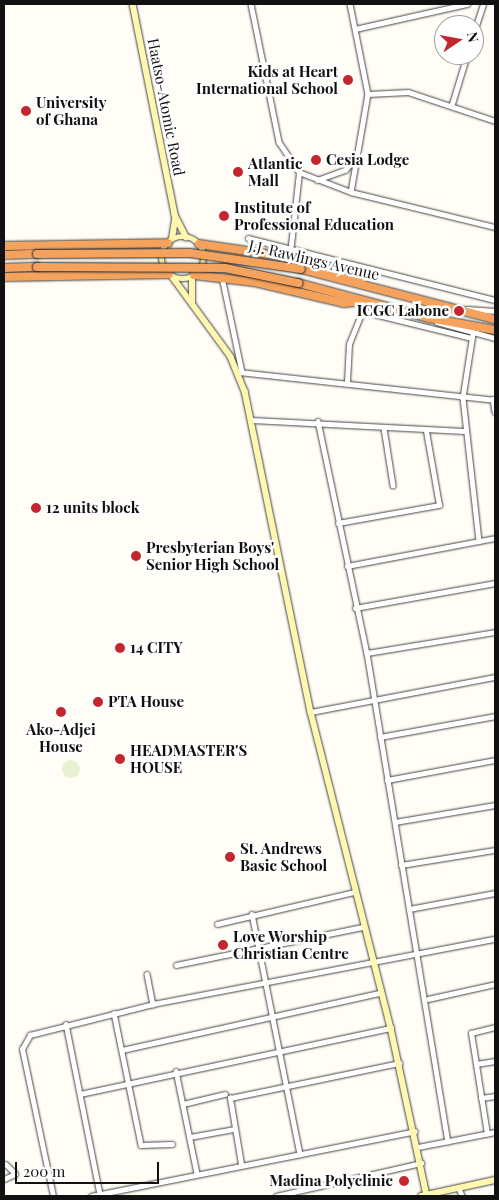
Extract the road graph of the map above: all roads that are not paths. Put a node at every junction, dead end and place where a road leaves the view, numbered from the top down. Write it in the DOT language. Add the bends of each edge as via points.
graph roads {
  1 [pos="133,4"];
  2 [pos="251,4"];
  3 [pos="350,4"];
  4 [pos="467,4"];
  5 [pos="355,29"];
  6 [pos="464,65"];
  7 [pos="368,94"];
  8 [pos="452,104"];
  9 [pos="495,120"];
  10 [pos="356,157"];
  11 [pos="299,172"];
  12 [pos="316,181"];
  13 [pos="352,192"];
  14 [pos="175,215"];
  15 [pos="495,227"];
  16 [pos="186,237"];
  17 [pos="248,238"];
  18 [pos="170,241"];
  19 [pos="199,244"];
  20 [pos="291,245"];
  21 [pos="4,246"];
  22 [pos="4,255"];
  23 [pos="4,268"];
  24 [pos="171,275"];
  25 [pos="193,276"];
  26 [pos="4,277"];
  27 [pos="222,277"];
  28 [pos="381,289"];
  29 [pos="366,300"];
  30 [pos="495,300"];
  31 [pos="453,309"];
  32 [pos="194,311"];
  33 [pos="495,311"];
  34 [pos="429,318"];
  35 [pos="495,319"];
  36 [pos="495,330"];
  37 [pos="473,336"];
  38 [pos="495,338"];
  39 [pos="240,372"];
  40 [pos="347,382"];
  41 [pos="463,398"];
  42 [pos="494,400"];
  43 [pos="495,412"];
  44 [pos="252,420"];
  45 [pos="318,421"];
  46 [pos="384,428"];
  47 [pos="426,430"];
  48 [pos="464,431"];
  49 [pos="393,485"];
  50 [pos="338,523"];
  51 [pos="495,538"];
  52 [pos="479,541"];
  53 [pos="347,566"];
  54 [pos="495,583"];
  55 [pos="355,608"];
  56 [pos="495,632"];
  57 [pos="367,653"];
  58 [pos="495,677"];
  59 [pos="375,700"];
  60 [pos="312,712"];
  61 [pos="495,716"];
  62 [pos="380,737"];
  63 [pos="495,760"];
  64 [pos="388,780"];
  65 [pos="495,805"];
  66 [pos="395,822"];
  67 [pos="495,850"];
  68 [pos="401,865"];
  69 [pos="354,892"];
  70 [pos="495,893"];
  71 [pos="409,908"];
  72 [pos="252,914"];
  73 [pos="217,924"];
  74 [pos="363,927"];
  75 [pos="495,939"];
  76 [pos="258,948"];
  77 [pos="419,954"];
  78 [pos="372,962"];
  79 [pos="176,965"];
  80 [pos="147,974"];
  81 [pos="263,983"];
  82 [pos="495,984"];
  83 [pos="380,993"];
  84 [pos="428,1000"];
  85 [pos="153,1004"];
  86 [pos="114,1013"];
  87 [pos="270,1016"];
  88 [pos="66,1024"];
  89 [pos="391,1028"];
  90 [pos="495,1028"];
  91 [pos="122,1050"];
  92 [pos="278,1050"];
  93 [pos="495,1061"];
  94 [pos="399,1063"];
  95 [pos="476,1064"];
  96 [pos="176,1071"];
  97 [pos="128,1083"];
  98 [pos="286,1086"];
  99 [pos="80,1094"];
  100 [pos="225,1094"];
  101 [pos="495,1096"];
  102 [pos="481,1098"];
  103 [pos="183,1104"];
  104 [pos="234,1129"];
  105 [pos="415,1131"];
  106 [pos="495,1132"];
  107 [pos="487,1134"];
  108 [pos="190,1137"];
  109 [pos="448,1141"];
  110 [pos="172,1144"];
  111 [pos="418,1147"];
  112 [pos="300,1154"];
  113 [pos="421,1162"];
  114 [pos="241,1164"];
  115 [pos="6,1165"];
  116 [pos="196,1173"];
  117 [pos="4,1179"];
  118 [pos="495,1180"];
  119 [pos="459,1188"];
  120 [pos="100,1194"];
  121 [pos="53,1196"];
  122 [pos="92,1196"];
  123 [pos="276,1196"];
  124 [pos="425,1196"];
  125 [pos="462,1196"];
  1 -- 14 [label="street, Haatso-Atomic Road"];
  2 -- 11 [label="street" via="281,147"];
  3 -- 5 [label="street"];
  4 -- 5 [label="street"];
  5 -- 7 [label="street"];
  6 -- 8 [label="street"];
  7 -- 8 [label="street" via="408,92"];
  7 -- 10 [label="street"];
  8 -- 9 [label="street"];
  10 -- 12 [label="street" via="345,170"];
  10 -- 13 [label="street"];
  11 -- 12 [label="street"];
  11 -- 20 [label="street"];
  12 -- 13 [label="street"];
  13 -- 15 [label="street"];
  14 -- 16 [label="street, Haatso-Atomic Road"];
  14 -- 18 [label="street, Haatso-Atomic Road"];
  16 -- 18 [label="street"];
  16 -- 19 [label="street"];
  17 -- 20 [label="street"];
  18 -- 21 [label="highway"];
  18 -- 24 [label="street" via="162,262"];
  19 -- 25 [label="street" via="203,263"];
  19 -- 28 [label="highway" via="288,257"];
  20 -- 30 [label="street" via="373,272"];
  22 -- 28 [label="highway, J.J. Rawlings Avenue, bridge" via="190,253 301,269"];
  23 -- 29 [label="highway, J.J. Rawlings Avenue, bridge" via="206,267 298,283"];
  24 -- 25 [label="street"];
  24 -- 26 [label="highway"];
  24 -- 32 [label="street"];
  25 -- 27 [label="highway"];
  25 -- 32 [label="street" via="189,289"];
  27 -- 29 [label="highway" via="344,303"];
  27 -- 39 [label="street"];
  28 -- 31 [label="highway, J.J. Rawlings Avenue"];
  29 -- 34 [label="highway, J.J. Rawlings Avenue"];
  31 -- 33 [label="street"];
  31 -- 35 [label="highway, J.J. Rawlings Avenue"];
  32 -- 39 [label="street"];
  34 -- 36 [label="highway, J.J. Rawlings Avenue"];
  34 -- 37 [label="street"];
  37 -- 38 [label="street"];
  37 -- 40 [label="street" via="362,311 349,344"];
  37 -- 41 [label="street"];
  39 -- 40 [label="street"];
  39 -- 44 [label="street"];
  40 -- 41 [label="street"];
  41 -- 42 [label="street"];
  41 -- 48 [label="street"];
  42 -- 43 [label="street"];
  44 -- 45 [label="street"];
  44 -- 60 [label="street"];
  45 -- 46 [label="street"];
  45 -- 50 [label="street"];
  46 -- 47 [label="street"];
  46 -- 49 [label="street"];
  47 -- 48 [label="street"];
  47 -- 50 [label="street" via="438,506"];
  48 -- 52 [label="street"];
  50 -- 53 [label="street"];
  51 -- 52 [label="street"];
  52 -- 53 [label="street"];
  53 -- 55 [label="street"];
  54 -- 55 [label="street"];
  55 -- 57 [label="street"];
  56 -- 57 [label="street"];
  57 -- 59 [label="street"];
  58 -- 59 [label="street"];
  59 -- 60 [label="street"];
  59 -- 62 [label="street"];
  60 -- 69 [label="street"];
  61 -- 62 [label="street"];
  62 -- 64 [label="street"];
  63 -- 64 [label="street"];
  64 -- 66 [label="street"];
  65 -- 66 [label="street"];
  66 -- 68 [label="street"];
  67 -- 68 [label="street"];
  68 -- 71 [label="street"];
  69 -- 72 [label="street"];
  69 -- 74 [label="street"];
  70 -- 71 [label="street"];
  71 -- 77 [label="street"];
  72 -- 73 [label="street"];
  72 -- 76 [label="street"];
  74 -- 76 [label="street"];
  74 -- 78 [label="street"];
  75 -- 77 [label="street"];
  76 -- 79 [label="street"];
  76 -- 81 [label="street"];
  77 -- 78 [label="street"];
  77 -- 84 [label="street"];
  78 -- 81 [label="street"];
  78 -- 83 [label="street"];
  80 -- 85 [label="street"];
  81 -- 85 [label="street"];
  81 -- 87 [label="street"];
  82 -- 84 [label="street"];
  83 -- 87 [label="street"];
  83 -- 89 [label="street"];
  84 -- 109 [label="street"];
  85 -- 86 [label="street"];
  86 -- 88 [label="street"];
  86 -- 91 [label="street"];
  87 -- 91 [label="street"];
  87 -- 92 [label="street"];
  88 -- 99 [label="street"];
  88 -- 121 [label="street" via="30,1035 22,1049"];
  89 -- 92 [label="street"];
  89 -- 94 [label="street"];
  90 -- 95 [label="street" via="470,1033"];
  91 -- 97 [label="street"];
  92 -- 96 [label="street"];
  92 -- 98 [label="street"];
  93 -- 95 [label="street"];
  94 -- 98 [label="street"];
  94 -- 105 [label="street"];
  95 -- 102 [label="street"];
  96 -- 97 [label="street"];
  96 -- 103 [label="street"];
  97 -- 99 [label="street"];
  97 -- 110 [label="street" via="141,1145"];
  98 -- 104 [label="street" via="230,1098"];
  98 -- 112 [label="street"];
  99 -- 120 [label="street"];
  100 -- 103 [label="street"];
  101 -- 102 [label="street"];
  102 -- 107 [label="street"];
  103 -- 108 [label="street"];
  104 -- 108 [label="street"];
  104 -- 114 [label="street"];
  105 -- 111 [label="street"];
  105 -- 112 [label="street"];
  106 -- 107 [label="street"];
  107 -- 109 [label="street"];
  108 -- 116 [label="street"];
  109 -- 111 [label="street"];
  111 -- 113 [label="street"];
  112 -- 114 [label="street"];
  113 -- 123 [label="street"];
  113 -- 124 [label="street"];
  114 -- 116 [label="street"];
  115 -- 117 [label="street" via="16,1174"];
  116 -- 120 [label="street"];
  118 -- 119 [label="street"];
  119 -- 124 [label="street"];
  119 -- 125 [label="street"];
  120 -- 122 [label="street"];
}
